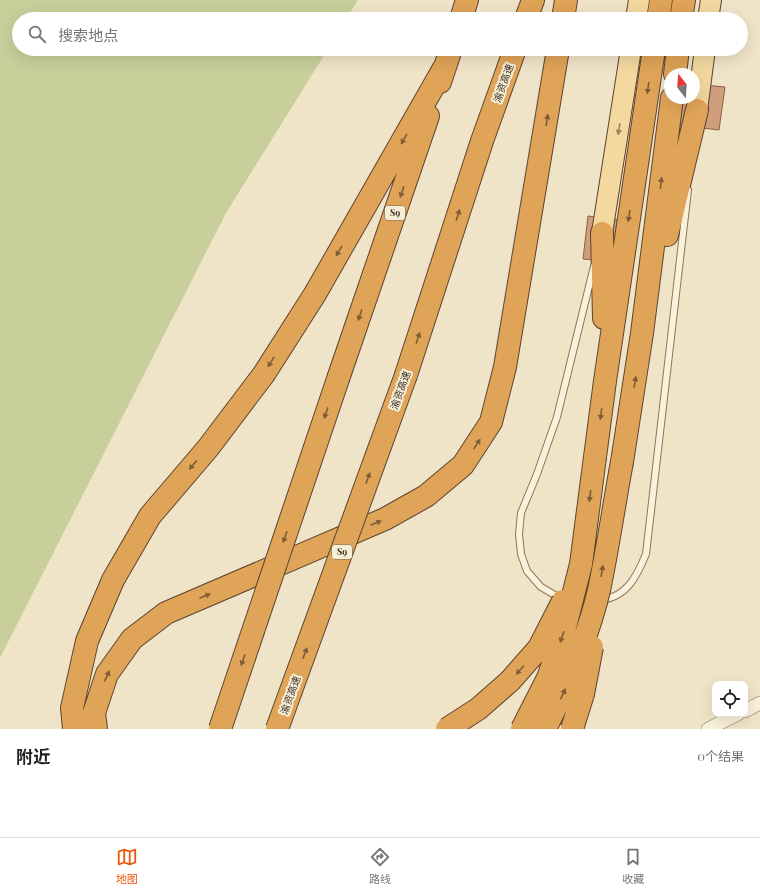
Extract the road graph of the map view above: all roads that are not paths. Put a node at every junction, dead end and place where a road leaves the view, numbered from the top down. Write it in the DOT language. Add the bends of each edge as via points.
graph roads {
  1 [pos="467,0"];
  2 [pos="533,0"];
  3 [pos="566,0"];
  4 [pos="639,0"];
  5 [pos="661,0"];
  6 [pos="684,0"];
  7 [pos="711,0"];
  8 [pos="463,12"];
  9 [pos="529,12"];
  10 [pos="564,12"];
  11 [pos="637,12"];
  12 [pos="659,12"];
  13 [pos="683,12"];
  14 [pos="709,12"];
  15 [pos="512,56"];
  16 [pos="557,56"];
  17 [pos="630,56"];
  18 [pos="653,56"];
  19 [pos="677,56"];
  20 [pos="704,56"];
  21 [pos="448,59"];
  22 [pos="676,68"];
  23 [pos="671,104"];
  24 [pos="697,110"];
  25 [pos="691,166"];
  26 [pos="689,182"];
  27 [pos="602,233"];
  28 [pos="642,333"];
  29 [pos="605,381"];
  30 [pos="581,564"];
  31 [pos="589,598"];
  32 [pos="760,703"];
  33 [pos="748,709"];
  34 [pos="732,717"];
  35 [pos="73,719"];
  36 [pos="95,721"];
  37 [pos="220,729"];
  38 [pos="277,729"];
  39 [pos="447,729"];
  40 [pos="522,729"];
  41 [pos="545,729"];
  42 [pos="572,729"];
  43 [pos="708,729"];
  1 -- 8 [label="highway"];
  2 -- 9 [label="highway"];
  3 -- 10 [label="highway"];
  4 -- 11 [label="main road"];
  5 -- 12 [label="highway"];
  6 -- 13 [label="highway"];
  7 -- 14 [label="main road"];
  38 -- 15 [label="highway, 渝资高速 / S9, one-way, bridge" via="406,376 482,141"];
  36 -- 16 [label="highway, one-way" via="107,674 132,639 166,613 385,519 426,496 463,465 491,422 505,367"];
  17 -- 27 [label="main road, one-way"];
  18 -- 29 [label="highway, one-way"];
  19 -- 22 [label="highway"];
  20 -- 24 [label="main road"];
  21 -- 35 [label="highway, one-way" via="315,294 264,374 208,448 150,516 112,580 87,641"];
  21 -- 37 [label="highway, S9, one-way, bridge"];
  28 -- 23 [label="highway, one-way"];
  24 -- 25 [label="lane"];
  24 -- 28 [label="highway"];
  26 -- 31 [label="lane" via="646,554 638,574 628,587 611,599"];
  27 -- 29 [label="highway"];
  27 -- 31 [label="lane" via="557,417 521,513 519,534 521,554 527,571 541,587 558,597"];
  31 -- 28 [label="highway, one-way, bridge" via="622,462"];
  29 -- 30 [label="highway, one-way, bridge"];
  30 -- 39 [label="highway, one-way, bridge" via="539,648 510,681 478,709"];
  30 -- 40 [label="highway, one-way, bridge" via="564,630 548,678"];
  41 -- 31 [label="highway, one-way, bridge" via="565,690 586,634"];
  31 -- 42 [label="highway, bridge" via="593,642 583,694"];
  32 -- 33 [label="street"];
  34 -- 43 [label="street"];
}
